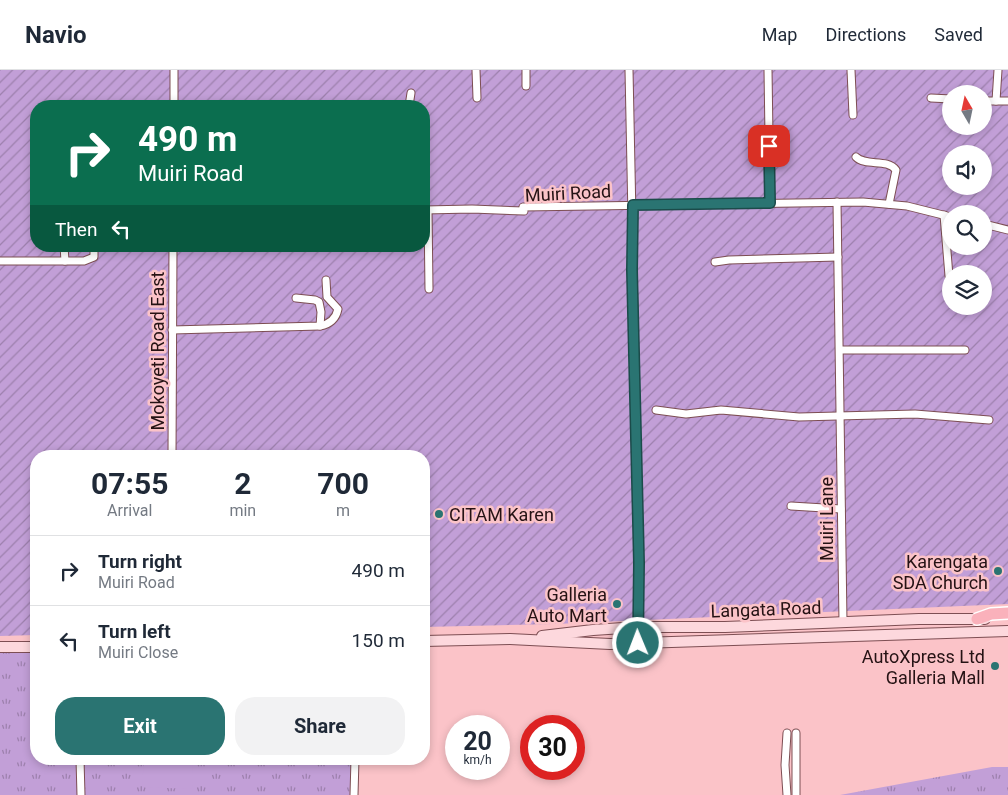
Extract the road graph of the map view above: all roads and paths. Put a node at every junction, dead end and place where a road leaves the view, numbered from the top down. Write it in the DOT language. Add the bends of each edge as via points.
graph roads {
  1 [pos="174,70"];
  2 [pos="476,70"];
  3 [pos="526,70"];
  4 [pos="629,70"];
  5 [pos="768,70"];
  6 [pos="850,70"];
  7 [pos="998,70"];
  8 [pos="526,86"];
  9 [pos="411,93"];
  10 [pos="477,98"];
  11 [pos="931,98"];
  12 [pos="942,99"];
  13 [pos="174,100"];
  14 [pos="410,100"];
  15 [pos="992,101"];
  16 [pos="996,101"];
  17 [pos="1008,102"];
  18 [pos="853,115"];
  19 [pos="856,157"];
  20 [pos="838,202"];
  21 [pos="770,203"];
  22 [pos="889,204"];
  23 [pos="633,205"];
  24 [pos="430,210"];
  25 [pos="942,215"];
  26 [pos="992,226"];
  27 [pos="1008,230"];
  28 [pos="64,252"];
  29 [pos="94,252"];
  30 [pos="173,252"];
  31 [pos="428,252"];
  32 [pos="838,258"];
  33 [pos="0,261"];
  34 [pos="65,262"];
  35 [pos="715,262"];
  36 [pos="326,280"];
  37 [pos="429,289"];
  38 [pos="296,298"];
  39 [pos="320,326"];
  40 [pos="172,330"];
  41 [pos="840,350"];
  42 [pos="965,350"];
  43 [pos="656,410"];
  44 [pos="841,415"];
  45 [pos="989,420"];
  46 [pos="172,450"];
  47 [pos="791,506"];
  48 [pos="841,509"];
  49 [pos="1008,612"];
  50 [pos="977,619"];
  51 [pos="1008,619"];
  52 [pos="843,622"];
  53 [pos="638,628"];
  54 [pos="1008,631"];
  55 [pos="526,639"];
  56 [pos="430,641"];
  57 [pos="638,643"];
  58 [pos="30,647"];
  59 [pos="0,648"];
  60 [pos="787,733"];
  61 [pos="796,733"];
  62 [pos="80,765"];
  63 [pos="355,765"];
  64 [pos="80,795"];
  65 [pos="354,795"];
  66 [pos="787,795"];
  67 [pos="796,795"];
  1 -- 13 [label="street"];
  2 -- 10 [label="street"];
  3 -- 8 [label="street"];
  4 -- 23 [label="street"];
  5 -- 21 [label="street"];
  6 -- 18 [label="street"];
  7 -- 16 [label="street"];
  9 -- 14 [label="street"];
  11 -- 12 [label="street"];
  15 -- 16 [label="street"];
  16 -- 17 [label="street"];
  19 -- 22 [label="street" via="894,167"];
  20 -- 21 [label="street, Muiri Road"];
  20 -- 22 [label="street, Muiri Road"];
  20 -- 32 [label="street, Muiri Lane"];
  21 -- 23 [label="street, Muiri Road"];
  22 -- 25 [label="street, Muiri Road"];
  23 -- 24 [label="street, Muiri Road" via="523,208 524,211"];
  23 -- 53 [label="street"];
  26 -- 27 [label="street"];
  28 -- 34 [label="street"];
  29 -- 34 [label="street" via="94,257 84,261"];
  30 -- 40 [label="street, Mokoyeti Road East"];
  31 -- 37 [label="street"];
  32 -- 35 [label="street"];
  32 -- 41 [label="street, Muiri Lane"];
  33 -- 34 [label="street"];
  36 -- 39 [label="street" via="327,297 338,312 330,324"];
  38 -- 39 [label="street" via="319,302"];
  39 -- 40 [label="street"];
  40 -- 46 [label="street, Mokoyeti Road East"];
  41 -- 42 [label="street"];
  41 -- 44 [label="street, Muiri Lane"];
  43 -- 44 [label="street" via="686,414 721,410 799,417"];
  44 -- 45 [label="street" via="915,414"];
  44 -- 48 [label="street, Muiri Lane"];
  47 -- 48 [label="street"];
  48 -- 52 [label="street, Muiri Lane"];
  49 -- 50 [label="main road"];
  50 -- 51 [label="main road, Langata Road"];
  50 -- 52 [label="main road, Langata Road"];
  52 -- 53 [label="main road, Langata Road"];
  53 -- 55 [label="main road, Langata Road"];
  53 -- 57 [label="street"];
  54 -- 57 [label="main road, Langata Road"];
  55 -- 56 [label="main road, Langata Road"];
  55 -- 57 [label="main road, Langata Road"];
  58 -- 59 [label="main road"];
  60 -- 66 [label="street"];
  61 -- 67 [label="street"];
  62 -- 64 [label="street"];
  63 -- 65 [label="street"];
}
